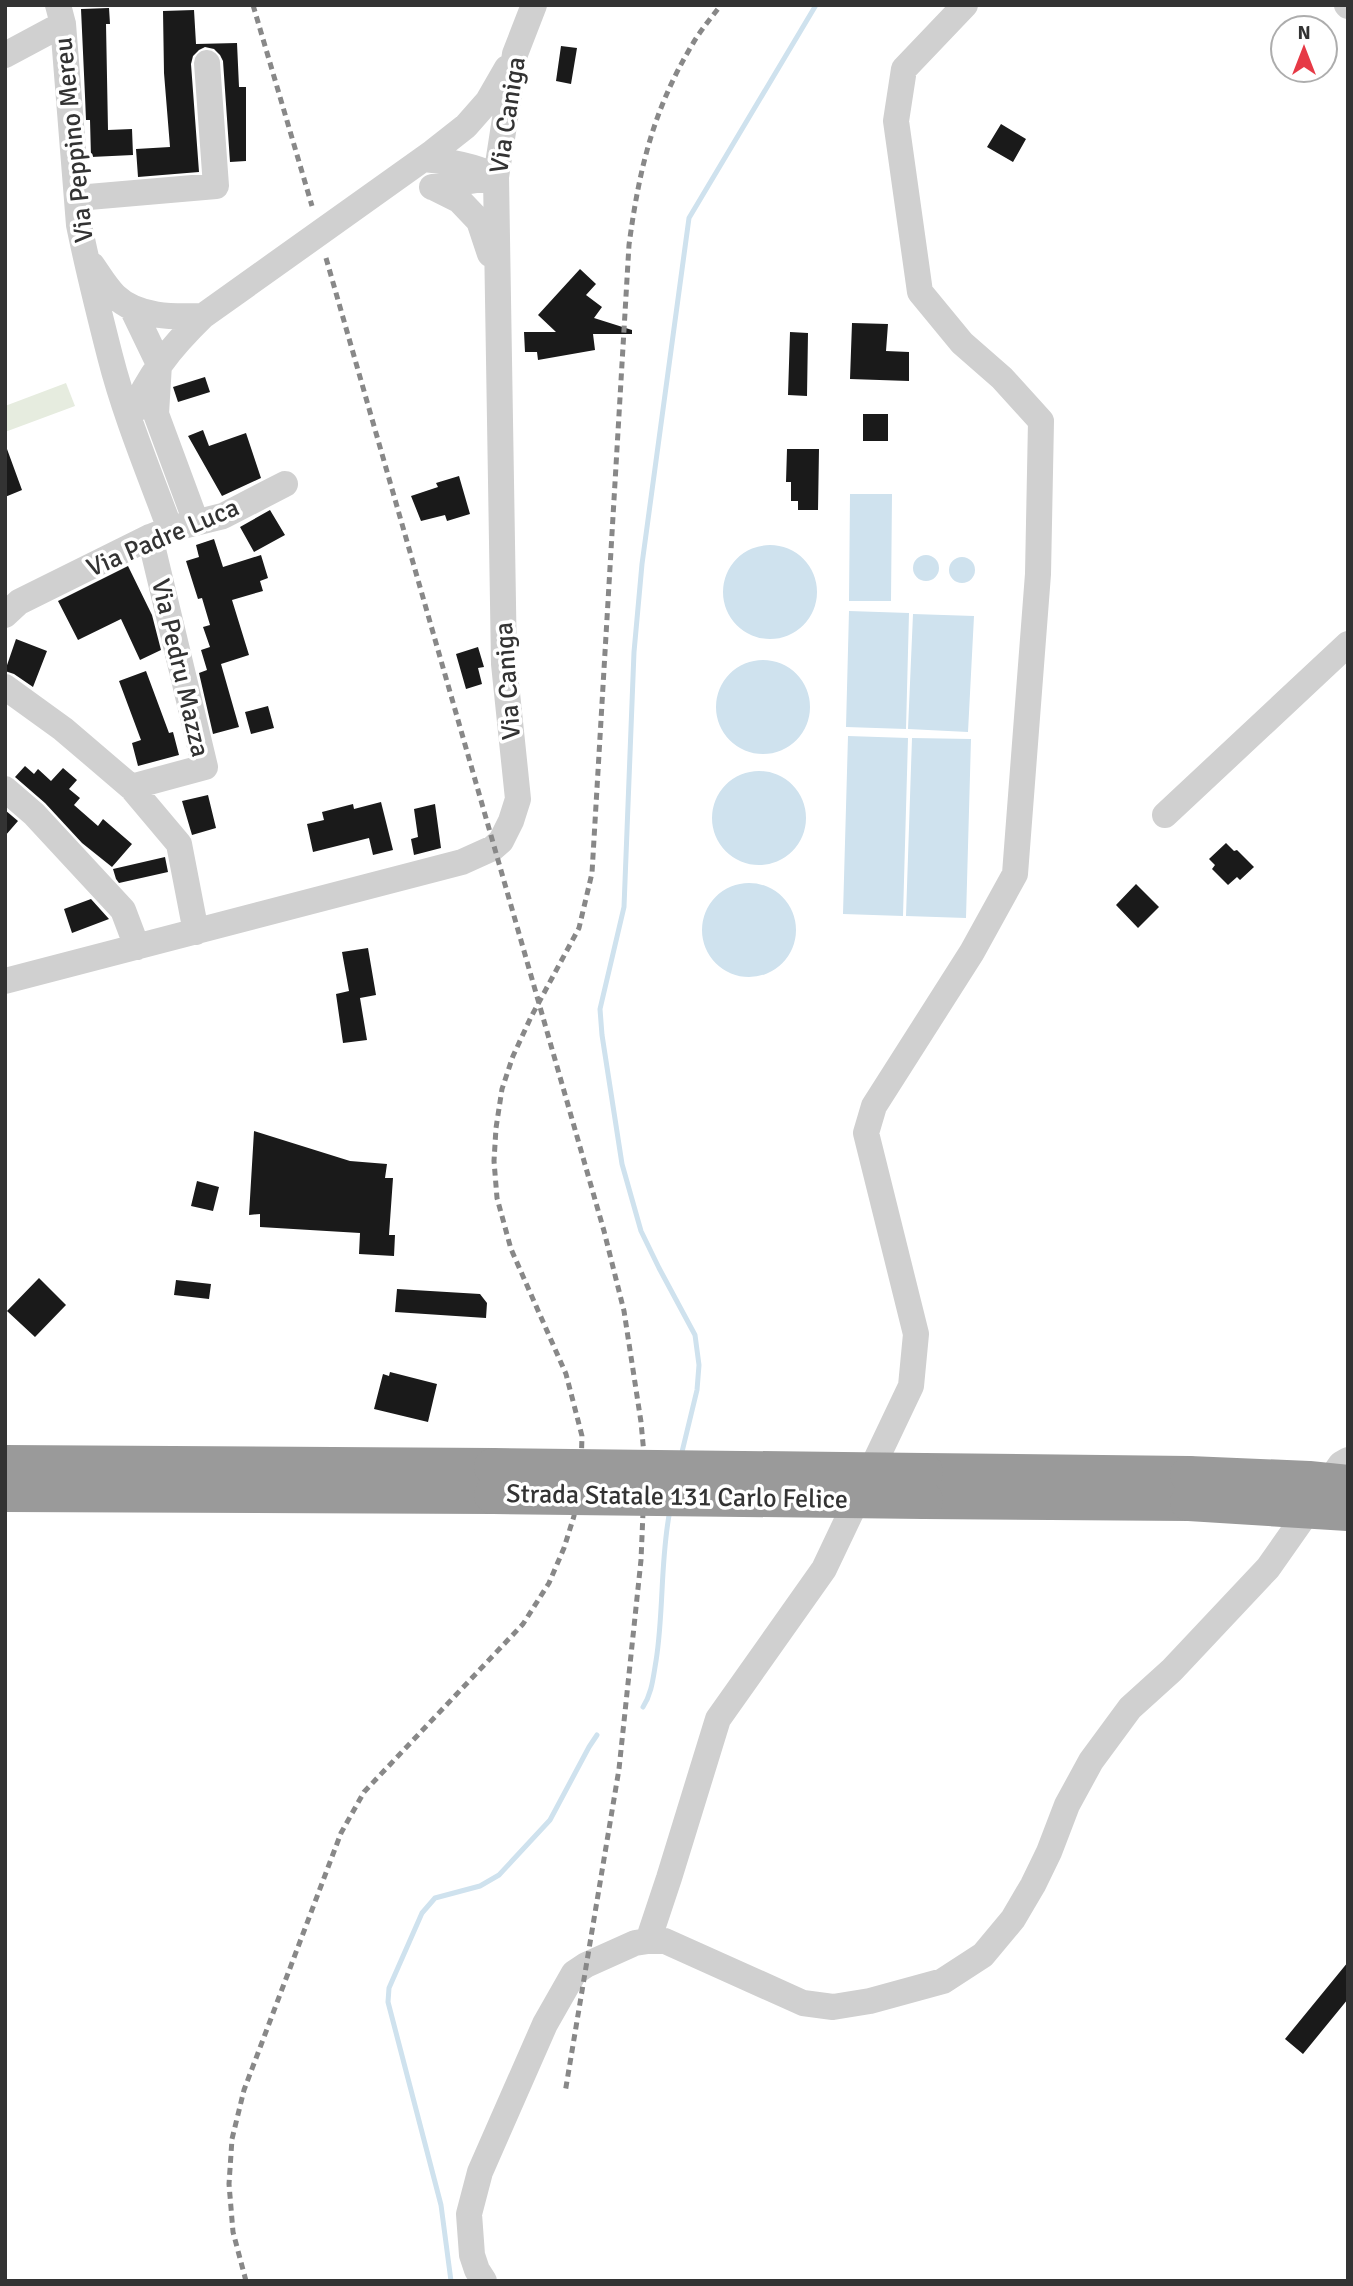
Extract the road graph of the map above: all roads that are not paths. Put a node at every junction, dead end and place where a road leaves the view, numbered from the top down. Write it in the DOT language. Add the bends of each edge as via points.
graph roads {
  1 [pos="534,5"];
  2 [pos="965,5"];
  3 [pos="60,15"];
  4 [pos="515,54"];
  5 [pos="5,55"];
  6 [pos="207,63"];
  7 [pos="423,159"];
  8 [pos="496,177"];
  9 [pos="384,187"];
  10 [pos="433,187"];
  11 [pos="77,198"];
  12 [pos="86,256"];
  13 [pos="499,282"];
  14 [pos="132,308"];
  15 [pos="203,316"];
  16 [pos="107,339"];
  17 [pos="159,364"];
  18 [pos="130,418"];
  19 [pos="285,484"];
  20 [pos="195,522"];
  21 [pos="160,533"];
  22 [pos="5,615"];
  23 [pos="1348,644"];
  24 [pos="5,687"];
  25 [pos="131,788"];
  26 [pos="5,789"];
  27 [pos="1165,816"];
  28 [pos="196,932"];
  29 [pos="137,947"];
  30 [pos="5,982"];
  31 [pos="1348,1460"];
  32 [pos="5,1464"];
  33 [pos="493,1481"];
  34 [pos="1348,1484"];
  35 [pos="1189,1489"];
  36 [pos="5,1493"];
  37 [pos="1348,1512"];
  38 [pos="648,1941"];
  39 [pos="484,2281"];
  1 -- 4 [label="street, Via Caniga"];
  2 -- 38 [label="street" via="904,69 896,121 920,292 962,343 1041,421 1038,574 1015,874 972,952 874,1106 866,1133 916,1334 911,1386 824,1569 718,1719"];
  3 -- 5 [label="street"];
  3 -- 11 [label="street, Via Peppino Mereu"];
  4 -- 7 [label="street" via="488,102 466,126"];
  4 -- 8 [label="street, Via Caniga"];
  6 -- 11 [label="street" via="216,186"];
  7 -- 8 [label="street" via="452,161"];
  7 -- 9 [label="street"];
  8 -- 10 [label="street"];
  8 -- 13 [label="street, Via Caniga"];
  9 -- 10 [label="street"];
  9 -- 15 [label="street"];
  10 -- 13 [label="street" via="459,200 479,221"];
  11 -- 12 [label="street, Via Peppino Mereu"];
  12 -- 14 [label="street, Via Peppino Mereu" via="116,296"];
  12 -- 16 [label="street, Via Peppino Mereu"];
  13 -- 28 [label="street, Via Caniga" via="503,664 518,799 511,821 493,848 462,862"];
  14 -- 15 [label="street" via="162,315"];
  14 -- 17 [label="street, Via Peppino Mereu"];
  15 -- 17 [label="street"];
  16 -- 17 [label="street" via="145,365"];
  16 -- 18 [label="street, Via Peppino Mereu"];
  17 -- 18 [label="street"];
  17 -- 20 [label="street" via="156,414"];
  18 -- 21 [label="street, Via Peppino Mereu"];
  19 -- 20 [label="street, Via Padre Luca" via="223,516"];
  20 -- 21 [label="street, Via Padre Luca"];
  21 -- 22 [label="street, Via Padre Luca" via="19,602"];
  21 -- 25 [label="street, Via Pedru Mazza" via="205,767"];
  23 -- 27 [label="street"];
  24 -- 25 [label="street"];
  25 -- 28 [label="street" via="179,844"];
  26 -- 29 [label="street" via="123,910"];
  28 -- 29 [label="street, Via Caniga"];
  29 -- 30 [label="street, Via Caniga"];
  31 -- 38 [label="street" via="1268,1568 1130,1708 1091,1761 1013,1919 983,1955 943,1981 833,2007 803,2003 665,1941"];
  32 -- 33 [label="highway, Strada Statale 131 Carlo Felice"];
  33 -- 35 [label="highway, Strada Statale 131 Carlo Felice, bridge"];
  33 -- 36 [label="highway, Strada Statale 131 Carlo Felice"];
  34 -- 35 [label="highway, Strada Statale 131 Carlo Felice, bridge" via="1309,1480"];
  35 -- 37 [label="highway, Strada Statale 131 Carlo Felice, bridge"];
  38 -- 39 [label="street" via="574,1973 545,2024 481,2172 469,2214 472,2255"];
}
